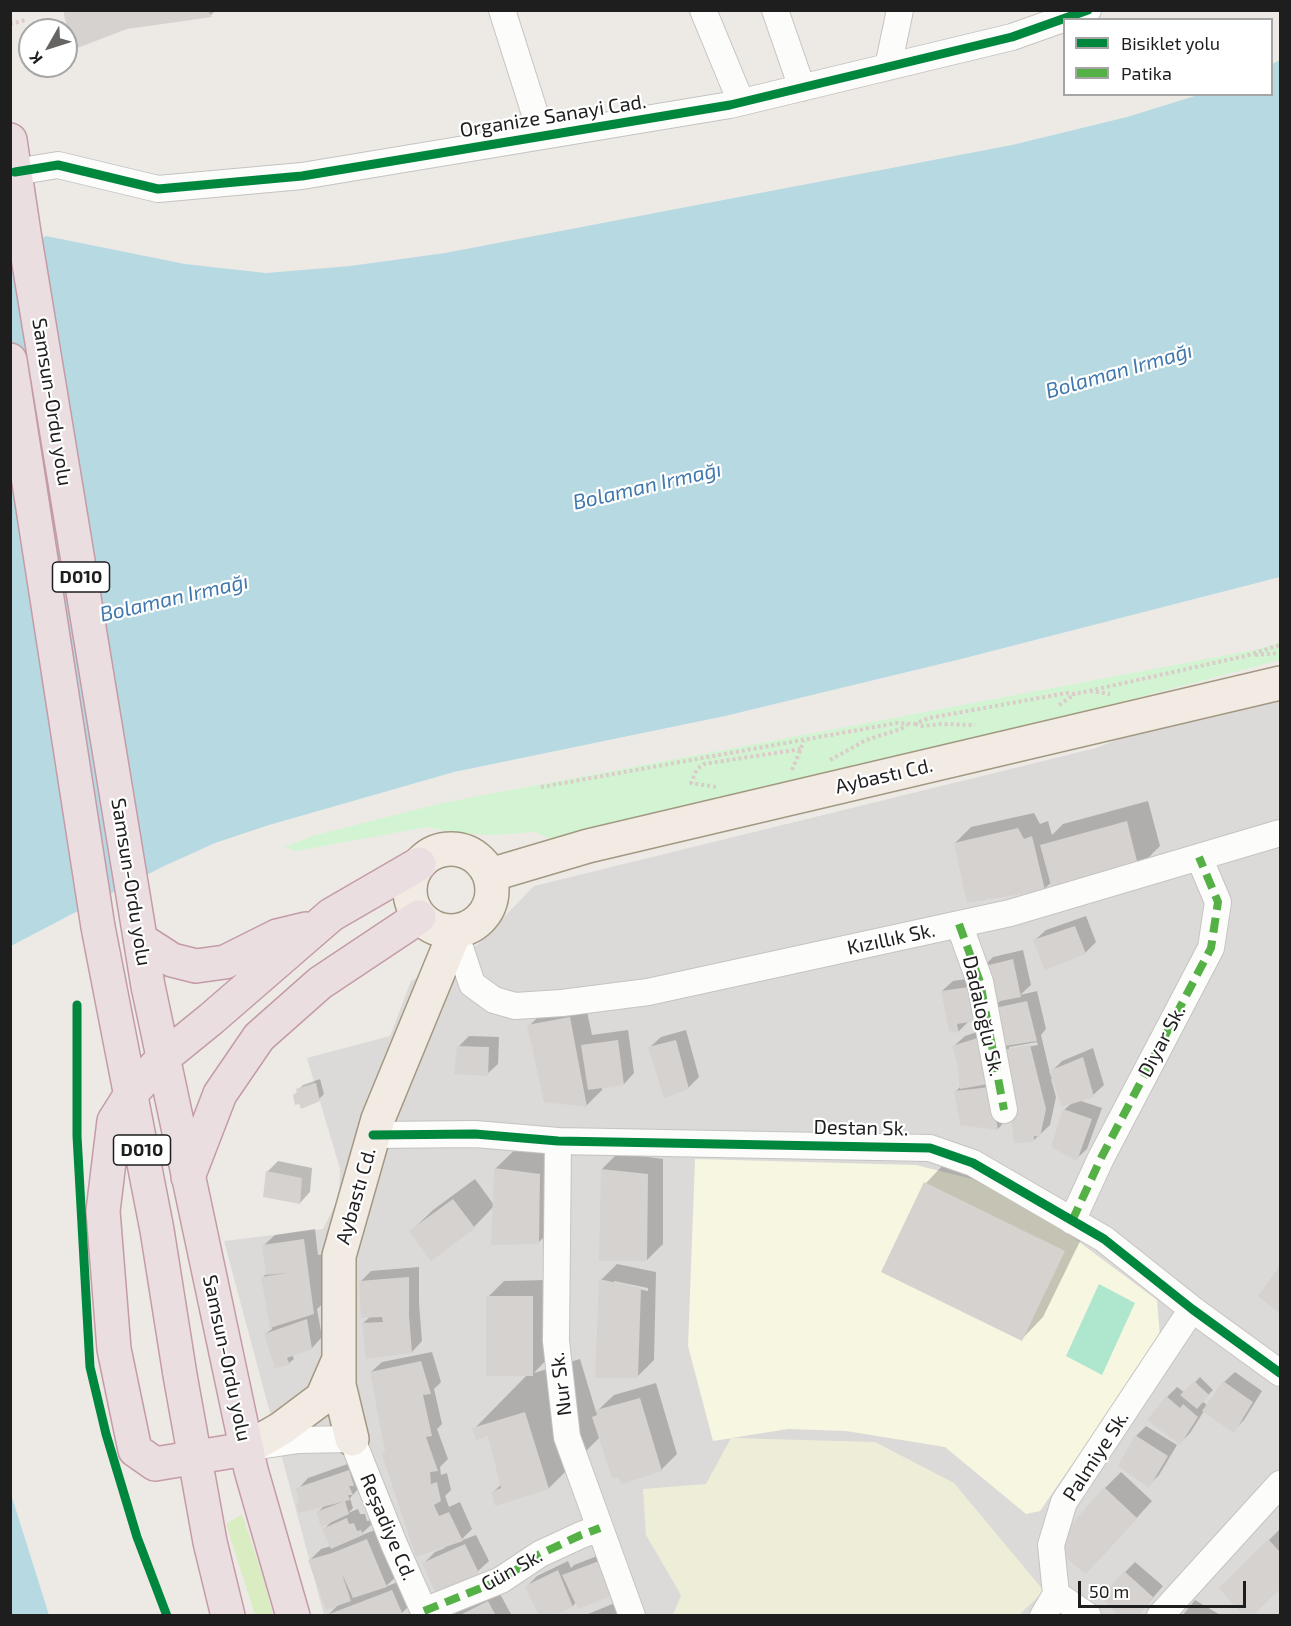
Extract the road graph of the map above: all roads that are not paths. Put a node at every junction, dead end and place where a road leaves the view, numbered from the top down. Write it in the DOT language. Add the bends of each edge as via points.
graph roads {
  1 [pos="502,10"];
  2 [pos="703,10"];
  3 [pos="775,10"];
  4 [pos="900,10"];
  5 [pos="1087,11"];
  6 [pos="1067,18"];
  7 [pos="1063,19"];
  8 [pos="888,67"];
  9 [pos="802,88"];
  10 [pos="741,102"];
  11 [pos="542,136"];
  12 [pos="10,140"];
  13 [pos="15,172"];
  14 [pos="10,360"];
  15 [pos="1281,683"];
  16 [pos="1281,833"];
  17 [pos="1199,857"];
  18 [pos="419,864"];
  19 [pos="490,875"];
  20 [pos="419,917"];
  21 [pos="959,924"];
  22 [pos="320,926"];
  23 [pos="139,931"];
  24 [pos="454,932"];
  25 [pos="163,1058"];
  26 [pos="131,1094"];
  27 [pos="1004,1110"];
  28 [pos="373,1135"];
  29 [pos="558,1141"];
  30 [pos="188,1177"];
  31 [pos="1072,1221"];
  32 [pos="1192,1309"];
  33 [pos="339,1359"];
  34 [pos="1281,1373"];
  35 [pos="352,1439"];
  36 [pos="246,1449"];
  37 [pos="195,1457"];
  38 [pos="1281,1484"];
  39 [pos="600,1528"];
  40 [pos="1049,1605"];
  41 [pos="425,1613"];
  42 [pos="228,1616"];
  43 [pos="292,1616"];
  44 [pos="632,1616"];
  45 [pos="1088,1616"];
  46 [pos="1160,1616"];
  1 -- 11 [label="street"];
  2 -- 10 [label="street"];
  3 -- 9 [label="street"];
  4 -- 8 [label="street"];
  5 -- 6 [label="street, Organize Sanayi Cad."];
  7 -- 8 [label="street, Organize Sanayi Cad." via="1012,37"];
  8 -- 9 [label="street, Organize Sanayi Cad."];
  9 -- 10 [label="street, Organize Sanayi Cad."];
  10 -- 11 [label="street, Organize Sanayi Cad."];
  11 -- 13 [label="street, Organize Sanayi Cad." via="302,176 158,189 58,165"];
  12 -- 13 [label="highway, Samsun-Ordu yolu / D010"];
  13 -- 23 [label="highway, Samsun-Ordu yolu / D010"];
  14 -- 26 [label="highway, Samsun-Ordu yolu / D010" via="98,927"];
  15 -- 19 [label="main road, Aybastı Cd." via="588,846"];
  16 -- 17 [label="street, Kızıllık Sk."];
  17 -- 21 [label="street, Kızıllık Sk." via="1010,913"];
  17 -- 31 [label="street, Diyar Sk." via="1218,902 1211,948"];
  18 -- 19 [label="main road" via="429,854 457,849 471,854"];
  18 -- 20 [label="main road" via="409,890"];
  18 -- 22 [label="highway" via="331,915"];
  19 -- 24 [label="main road" via="492,901 486,913 467,929"];
  20 -- 24 [label="main road" via="430,926"];
  20 -- 30 [label="highway" via="320,983 259,1037 220,1094"];
  21 -- 24 [label="street, Kızıllık Sk." via="648,992 515,1006 494,1000 472,984"];
  21 -- 27 [label="street, Dadaloğlu Sk." via="980,982"];
  22 -- 23 [label="highway" via="277,936 225,962 196,966 172,960"];
  22 -- 25 [label="highway"];
  23 -- 25 [label="highway, Samsun-Ordu yolu / D010"];
  24 -- 28 [label="main road, Aybastı Cd."];
  25 -- 26 [label="highway"];
  25 -- 30 [label="highway, Samsun-Ordu yolu / D010"];
  26 -- 37 [label="highway, Samsun-Ordu yolu / D010"];
  26 -- 37 [label="highway" via="114,1121 103,1211 114,1349 135,1450 155,1464"];
  28 -- 29 [label="street, Destan Sk." via="475,1134"];
  28 -- 33 [label="main road, Aybastı Cd." via="339,1256"];
  29 -- 31 [label="street, Destan Sk." via="930,1148 973,1162"];
  29 -- 39 [label="street, Nur Sk." via="556,1341 567,1437"];
  30 -- 36 [label="highway, Samsun-Ordu yolu / D010"];
  31 -- 32 [label="street, Destan Sk." via="1104,1239"];
  32 -- 34 [label="street, Destan Sk."];
  32 -- 40 [label="street, Palmiye Sk." via="1064,1502 1051,1545"];
  33 -- 35 [label="main road, Aybastı Cd." via="339,1385"];
  33 -- 36 [label="main road" via="322,1398"];
  35 -- 36 [label="street" via="298,1440"];
  35 -- 41 [label="street, Reşadiye Cd."];
  36 -- 37 [label="highway"];
  36 -- 43 [label="highway, Samsun-Ordu yolu / D010"];
  37 -- 42 [label="highway, Samsun-Ordu yolu / D010"];
  38 -- 46 [label="street"];
  39 -- 41 [label="street, Gün Sk." via="540,1554 501,1580"];
  39 -- 44 [label="street, Nur Sk."];
  40 -- 45 [label="street"];
}
